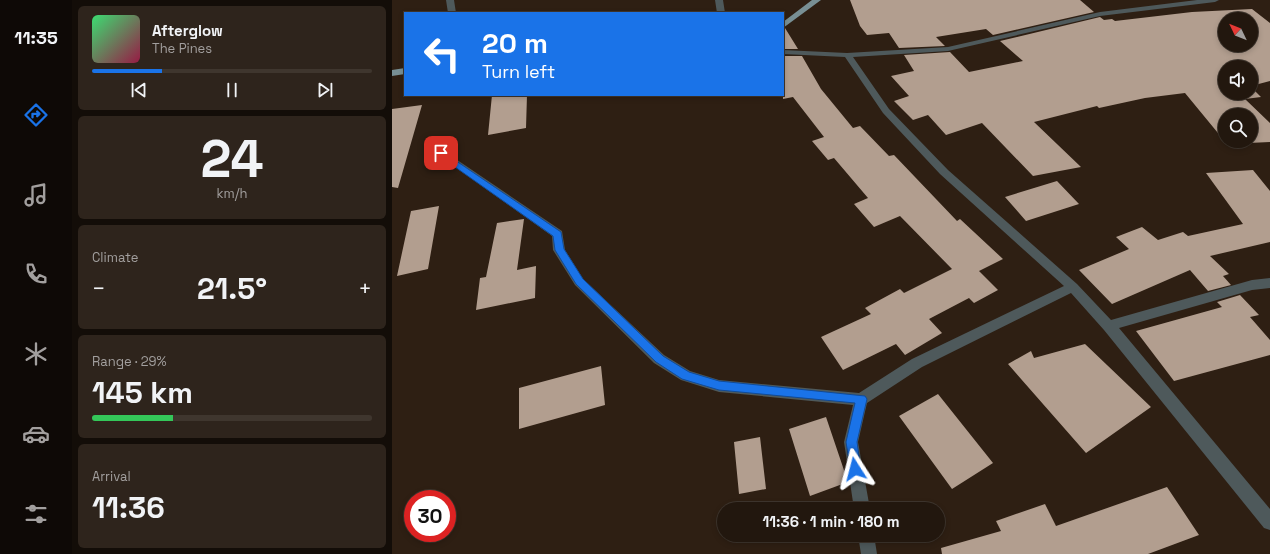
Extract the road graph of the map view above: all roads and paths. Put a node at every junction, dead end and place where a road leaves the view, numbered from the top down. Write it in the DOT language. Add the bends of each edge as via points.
graph roads {
  1 [pos="450,0"];
  2 [pos="719,0"];
  3 [pos="817,0"];
  4 [pos="1215,0"];
  5 [pos="452,12"];
  6 [pos="721,12"];
  7 [pos="784,25"];
  8 [pos="784,52"];
  9 [pos="847,55"];
  10 [pos="404,71"];
  11 [pos="392,73"];
  12 [pos="441,153"];
  13 [pos="1270,283"];
  14 [pos="1073,287"];
  15 [pos="1109,326"];
  16 [pos="861,399"];
  17 [pos="861,502"];
  18 [pos="1270,522"];
  19 [pos="867,542"];
  20 [pos="869,554"];
  1 -- 5 [label="street"];
  2 -- 6 [label="street"];
  3 -- 7 [label="main road"];
  4 -- 9 [label="street" via="1100,14 948,49"];
  8 -- 9 [label="street"];
  9 -- 14 [label="street" via="886,111 944,172"];
  10 -- 11 [label="main road"];
  12 -- 16 [label="street" via="558,234 559,250 579,282 659,359 686,376 719,386"];
  13 -- 15 [label="street" via="1252,285"];
  14 -- 15 [label="street"];
  14 -- 16 [label="street" via="917,363"];
  15 -- 18 [label="street"];
  16 -- 17 [label="street" via="851,442"];
  19 -- 20 [label="street"];
}
